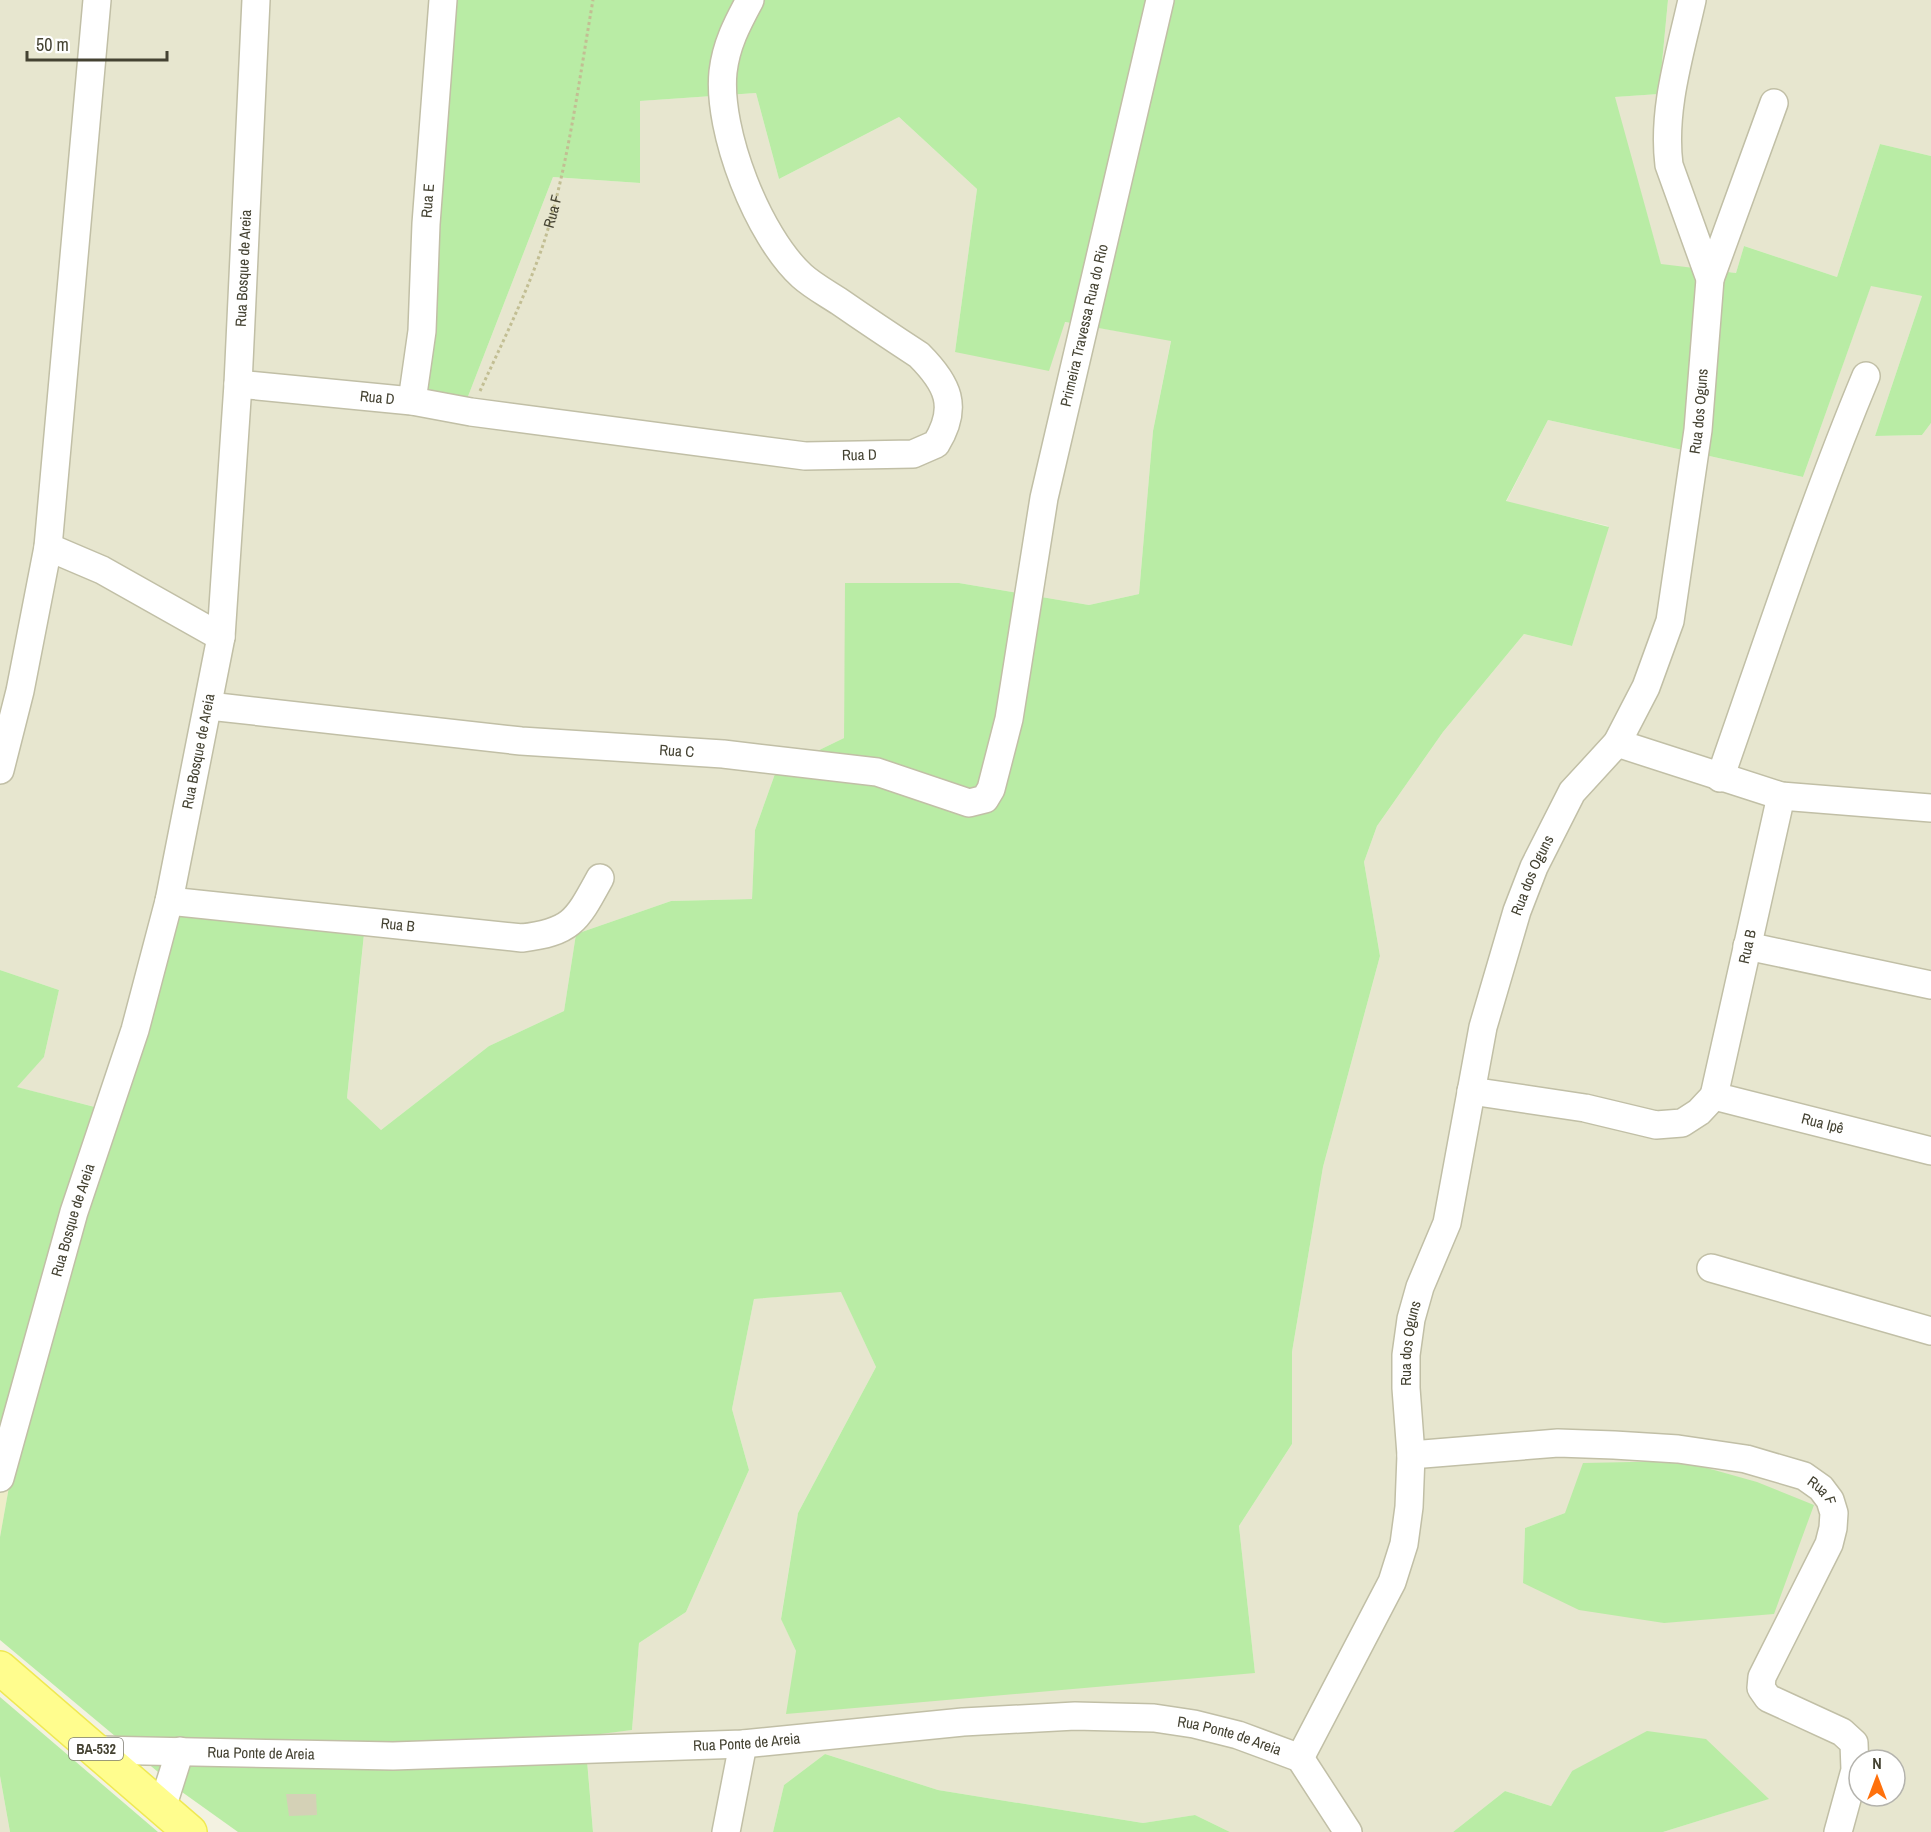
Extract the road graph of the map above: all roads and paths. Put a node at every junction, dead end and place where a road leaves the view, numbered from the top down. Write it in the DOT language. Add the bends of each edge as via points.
graph roads {
  1 [pos="97,0"];
  2 [pos="256,0"];
  3 [pos="443,0"];
  4 [pos="593,0"];
  5 [pos="750,0"];
  6 [pos="1160,0"];
  7 [pos="1692,0"];
  8 [pos="1774,103"];
  9 [pos="1710,279"];
  10 [pos="1866,376"];
  11 [pos="238,384"];
  12 [pos="412,401"];
  13 [pos="471,412"];
  14 [pos="48,547"];
  15 [pos="221,637"];
  16 [pos="1018,652"];
  17 [pos="209,706"];
  18 [pos="1617,743"];
  19 [pos="0,770"];
  20 [pos="1720,778"];
  21 [pos="1781,796"];
  22 [pos="1931,808"];
  23 [pos="600,878"];
  24 [pos="169,901"];
  25 [pos="1747,946"];
  26 [pos="1931,985"];
  27 [pos="1471,1091"];
  28 [pos="1714,1096"];
  29 [pos="1931,1151"];
  30 [pos="1711,1268"];
  31 [pos="1931,1331"];
  32 [pos="1411,1455"];
  33 [pos="0,1478"];
  34 [pos="0,1668"];
  35 [pos="743,1744"];
  36 [pos="97,1750"];
  37 [pos="180,1751"];
  38 [pos="1300,1758"];
  39 [pos="162,1808"];
  40 [pos="190,1832"];
  41 [pos="726,1832"];
  42 [pos="1348,1832"];
  43 [pos="1838,1832"];
  1 -- 14 [label="street"];
  2 -- 11 [label="street, Rua Bosque de Areia"];
  3 -- 12 [label="street, Rua E" via="422,331"];
  4 -- 13 [label="path, Rua F" via="570,135 544,240"];
  5 -- 13 [label="street, Rua D" via="734,28 723,75 724,101 738,167 763,225 801,276 932,368 946,389 949,405 948,419 936,444 913,454 805,456"];
  6 -- 16 [label="street, Primeira Travessa Rua do Rio" via="1044,498"];
  7 -- 9 [label="street, Rua dos Oguns" via="1669,114 1667,149 1669,165"];
  8 -- 9 [label="street"];
  9 -- 18 [label="street, Rua dos Oguns" via="1698,430 1670,621 1647,687"];
  10 -- 20 [label="street" via="1816,503"];
  11 -- 12 [label="street, Rua D"];
  11 -- 15 [label="street, Rua Bosque de Areia"];
  12 -- 13 [label="street, Rua D"];
  14 -- 15 [label="street" via="102,570"];
  14 -- 19 [label="street"];
  15 -- 17 [label="street, Rua Bosque de Areia"];
  16 -- 17 [label="street, Rua C" via="1009,719 991,789 985,799 975,803 867,771 723,754 520,741"];
  17 -- 24 [label="street, Rua Bosque de Areia"];
  18 -- 20 [label="street"];
  18 -- 27 [label="street, Rua dos Oguns" via="1572,792 1534,867 1483,1027"];
  20 -- 21 [label="street"];
  21 -- 22 [label="street"];
  21 -- 25 [label="street, Rua B"];
  23 -- 24 [label="street, Rua B" via="583,909 567,925 544,935 522,938"];
  24 -- 33 [label="street, Rua Bosque de Areia" via="135,1030 74,1212"];
  25 -- 26 [label="street"];
  25 -- 28 [label="street, Rua B"];
  27 -- 28 [label="street" via="1585,1108 1656,1125 1682,1122"];
  27 -- 32 [label="street, Rua dos Oguns" via="1447,1223 1420,1287 1411,1320 1406,1388"];
  28 -- 29 [label="street, Rua Ipê"];
  30 -- 31 [label="street"];
  32 -- 38 [label="street, Rua dos Oguns" via="1404,1544 1392,1582"];
  32 -- 43 [label="street, Rua F" via="1558,1443 1678,1449 1783,1469 1804,1476 1821,1488 1834,1513 1828,1544 1762,1677 1761,1688 1768,1698 1842,1732 1854,1743 1855,1770"];
  34 -- 36 [label="main road, BA-532"];
  35 -- 37 [label="street, Rua Ponte de Areia" via="393,1756"];
  35 -- 38 [label="street, Rua Ponte de Areia" via="963,1722 1075,1716 1154,1718 1194,1724"];
  35 -- 41 [label="street"];
  36 -- 37 [label="street, Rua Ponte de Areia"];
  36 -- 39 [label="main road, BA-532"];
  37 -- 39 [label="street"];
  38 -- 42 [label="street, Rua Ponte de Areia"];
  39 -- 40 [label="main road, BA-532"];
}
